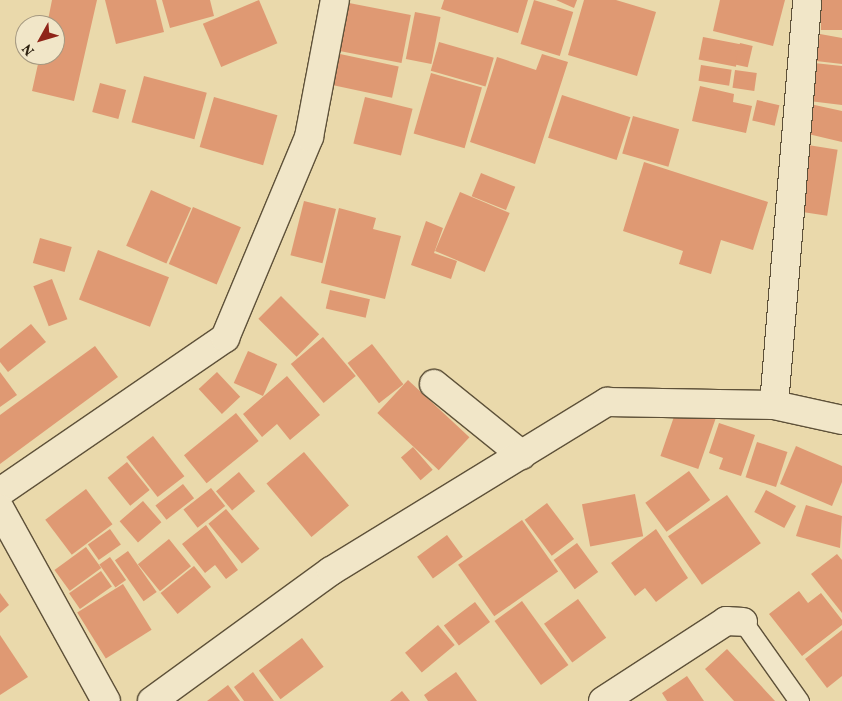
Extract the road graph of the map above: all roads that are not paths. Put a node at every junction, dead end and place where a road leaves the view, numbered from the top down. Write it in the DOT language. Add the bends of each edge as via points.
graph roads {
  1 [pos="335,0"];
  2 [pos="807,0"];
  3 [pos="434,384"];
  4 [pos="774,405"];
  5 [pos="842,420"];
  6 [pos="522,454"];
  7 [pos="0,492"];
  8 [pos="0,509"];
  9 [pos="743,622"];
  10 [pos="106,701"];
  11 [pos="152,701"];
  12 [pos="603,701"];
  13 [pos="799,701"];
  1 -- 7 [label="street" via="309,136 225,338"];
  2 -- 4 [label="street"];
  3 -- 6 [label="street"];
  4 -- 5 [label="street"];
  4 -- 6 [label="street" via="607,402"];
  6 -- 11 [label="street" via="331,571"];
  8 -- 10 [label="street"];
  9 -- 12 [label="street" via="726,621"];
  9 -- 13 [label="lane"];
}
